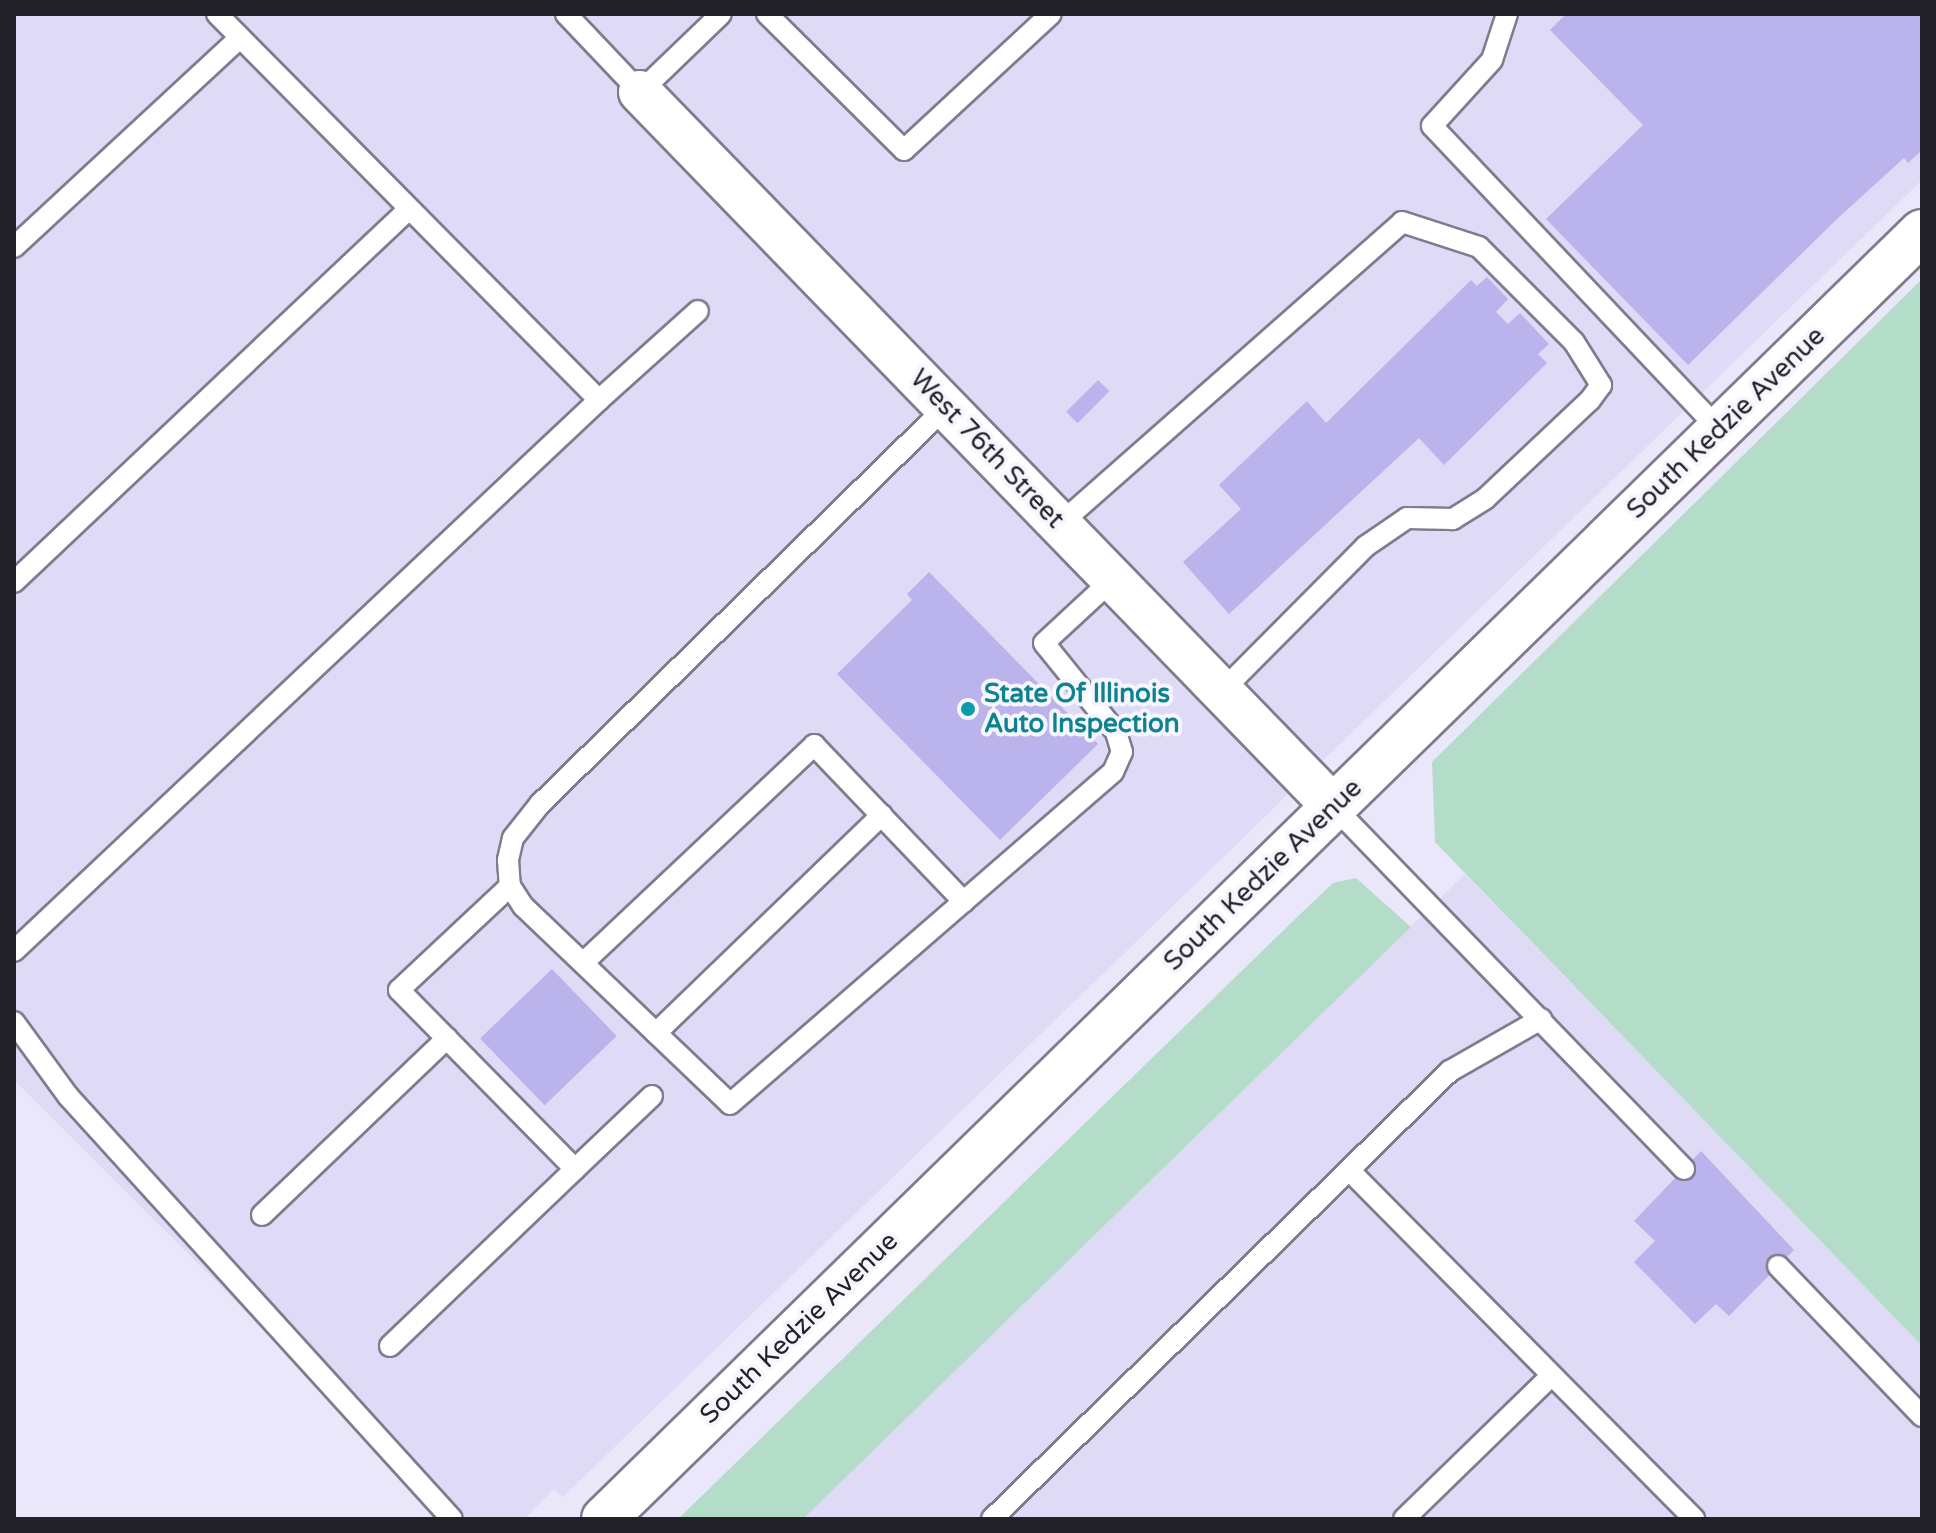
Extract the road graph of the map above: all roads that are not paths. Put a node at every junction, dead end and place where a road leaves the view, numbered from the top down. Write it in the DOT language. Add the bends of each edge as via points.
graph roads {
  1 [pos="217,14"];
  2 [pos="566,14"];
  3 [pos="721,14"];
  4 [pos="767,14"];
  5 [pos="1051,14"];
  6 [pos="1507,14"];
  7 [pos="240,38"];
  8 [pos="640,92"];
  9 [pos="409,209"];
  10 [pos="1922,232"];
  11 [pos="14,247"];
  12 [pos="698,311"];
  13 [pos="599,400"];
  14 [pos="946,407"];
  15 [pos="1719,430"];
  16 [pos="1060,524"];
  17 [pos="1113,579"];
  18 [pos="14,582"];
  19 [pos="1222,691"];
  20 [pos="1333,806"];
  21 [pos="882,815"];
  22 [pos="510,886"];
  23 [pos="964,902"];
  24 [pos="14,951"];
  25 [pos="583,963"];
  26 [pos="1541,1019"];
  27 [pos="14,1022"];
  28 [pos="656,1033"];
  29 [pos="447,1038"];
  30 [pos="652,1096"];
  31 [pos="575,1169"];
  32 [pos="1684,1169"];
  33 [pos="1349,1170"];
  34 [pos="262,1215"];
  35 [pos="1778,1266"];
  36 [pos="390,1346"];
  37 [pos="1552,1375"];
  38 [pos="1922,1416"];
  39 [pos="452,1519"];
  40 [pos="604,1519"];
  41 [pos="992,1519"];
  42 [pos="1404,1519"];
  43 [pos="1694,1519"];
  1 -- 7 [label="lane"];
  2 -- 8 [label="lane"];
  3 -- 8 [label="lane"];
  4 -- 5 [label="lane" via="904,150"];
  6 -- 15 [label="lane" via="1492,60 1432,126"];
  7 -- 9 [label="lane"];
  7 -- 11 [label="lane"];
  8 -- 14 [label="street, West 76th Street"];
  9 -- 13 [label="lane"];
  9 -- 18 [label="lane"];
  10 -- 15 [label="main road, South Kedzie Avenue"];
  12 -- 13 [label="lane"];
  13 -- 24 [label="lane"];
  14 -- 16 [label="street, West 76th Street"];
  14 -- 22 [label="lane" via="540,804 513,838"];
  15 -- 20 [label="main road, South Kedzie Avenue"];
  16 -- 17 [label="street, West 76th Street"];
  16 -- 19 [label="lane" via="1402,222 1479,247 1574,342 1601,385 1590,400 1485,499 1453,519 1407,518 1366,546"];
  17 -- 19 [label="street, West 76th Street"];
  17 -- 23 [label="lane" via="1044,643 1116,732 1122,752 1113,772"];
  19 -- 20 [label="street, West 76th Street"];
  20 -- 26 [label="lane"];
  20 -- 40 [label="main road, South Kedzie Avenue"];
  21 -- 23 [label="lane"];
  21 -- 25 [label="lane" via="814,745"];
  21 -- 28 [label="lane"];
  22 -- 25 [label="lane" via="523,906"];
  22 -- 29 [label="lane" via="399,990"];
  23 -- 28 [label="lane" via="730,1104"];
  25 -- 28 [label="lane"];
  26 -- 32 [label="lane"];
  26 -- 33 [label="lane" via="1450,1071"];
  27 -- 39 [label="lane" via="68,1096"];
  29 -- 31 [label="lane"];
  29 -- 34 [label="lane"];
  30 -- 31 [label="lane"];
  31 -- 36 [label="lane"];
  33 -- 37 [label="lane"];
  33 -- 41 [label="lane"];
  35 -- 38 [label="lane"];
  37 -- 42 [label="lane"];
  37 -- 43 [label="lane"];
}
